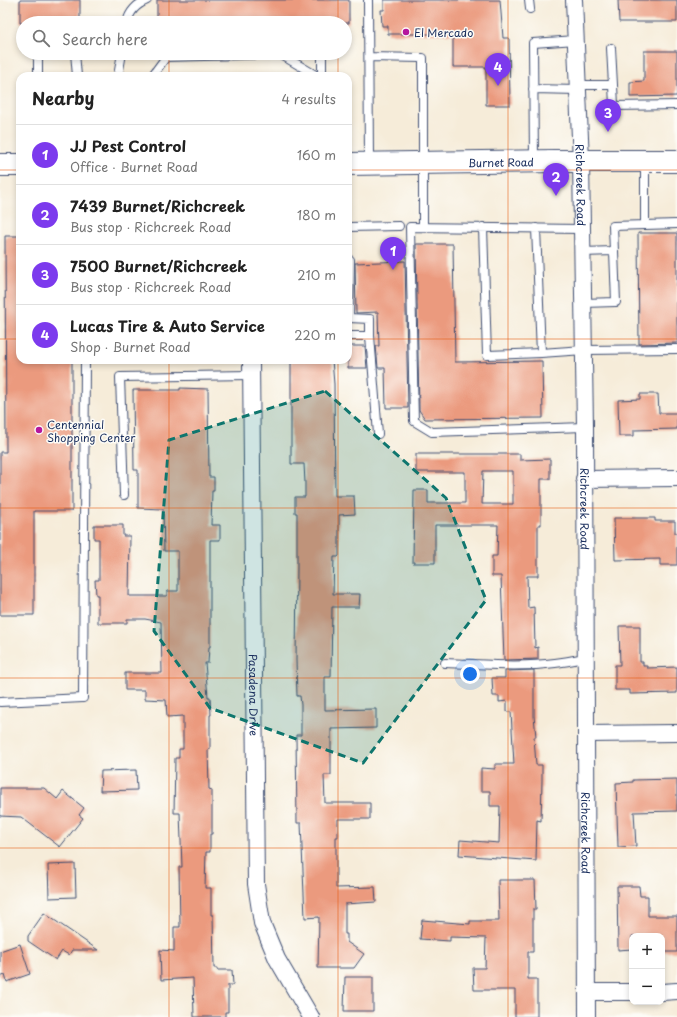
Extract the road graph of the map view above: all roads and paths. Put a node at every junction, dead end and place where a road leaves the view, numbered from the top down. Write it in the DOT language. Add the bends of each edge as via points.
graph roads {
  1 [pos="147,0"];
  2 [pos="368,0"];
  3 [pos="529,0"];
  4 [pos="574,0"];
  5 [pos="530,9"];
  6 [pos="128,16"];
  7 [pos="576,40"];
  8 [pos="611,48"];
  9 [pos="369,57"];
  10 [pos="38,60"];
  11 [pos="76,60"];
  12 [pos="121,60"];
  13 [pos="164,60"];
  14 [pos="290,60"];
  15 [pos="322,60"];
  16 [pos="38,72"];
  17 [pos="77,72"];
  18 [pos="119,72"];
  19 [pos="155,72"];
  20 [pos="310,72"];
  21 [pos="322,72"];
  22 [pos="613,85"];
  23 [pos="578,87"];
  24 [pos="533,89"];
  25 [pos="677,105"];
  26 [pos="534,161"];
  27 [pos="581,161"];
  28 [pos="645,161"];
  29 [pos="677,161"];
  30 [pos="423,163"];
  31 [pos="358,164"];
  32 [pos="0,165"];
  33 [pos="16,165"];
  34 [pos="677,224"];
  35 [pos="645,225"];
  36 [pos="399,226"];
  37 [pos="422,226"];
  38 [pos="352,227"];
  39 [pos="483,227"];
  40 [pos="536,228"];
  41 [pos="581,229"];
  42 [pos="614,251"];
  43 [pos="582,252"];
  44 [pos="583,303"];
  45 [pos="352,318"];
  46 [pos="352,336"];
  47 [pos="370,336"];
  48 [pos="677,349"];
  49 [pos="584,350"];
  50 [pos="541,353"];
  51 [pos="85,364"];
  52 [pos="251,367"];
  53 [pos="585,427"];
  54 [pos="378,434"];
  55 [pos="677,478"];
  56 [pos="584,479"];
  57 [pos="124,495"];
  58 [pos="585,658"];
  59 [pos="445,664"];
  60 [pos="0,702"];
  61 [pos="677,733"];
  62 [pos="586,734"];
  63 [pos="587,992"];
  64 [pos="629,992"];
  65 [pos="665,992"];
  66 [pos="677,992"];
  67 [pos="311,1017"];
  68 [pos="587,1017"];
  1 -- 6 [label="lane" via="141,2"];
  2 -- 9 [label="lane"];
  3 -- 5 [label="lane"];
  4 -- 7 [label="street, Richcreek Road"];
  7 -- 23 [label="street, Richcreek Road"];
  7 -- 24 [label="lane" via="533,43"];
  8 -- 22 [label="lane"];
  9 -- 30 [label="lane" via="423,58"];
  9 -- 31 [label="lane"];
  10 -- 16 [label="lane"];
  11 -- 17 [label="lane"];
  12 -- 18 [label="lane"];
  13 -- 19 [label="lane"];
  14 -- 20 [label="lane"];
  15 -- 21 [label="lane"];
  22 -- 23 [label="lane"];
  22 -- 25 [label="lane" via="614,106"];
  23 -- 24 [label="lane"];
  23 -- 27 [label="street, Richcreek Road"];
  24 -- 26 [label="lane"];
  26 -- 27 [label="main road, Burnet Road"];
  26 -- 30 [label="main road, Burnet Road"];
  27 -- 28 [label="main road, Burnet Road"];
  27 -- 41 [label="street, Richcreek Road"];
  28 -- 29 [label="main road, Burnet Road"];
  28 -- 35 [label="lane"];
  30 -- 31 [label="main road, Burnet Road"];
  30 -- 37 [label="lane"];
  32 -- 33 [label="main road"];
  34 -- 35 [label="lane"];
  35 -- 42 [label="lane" via="613,226"];
  36 -- 38 [label="lane"];
  37 -- 39 [label="lane"];
  37 -- 53 [label="lane" via="410,227 414,421 432,432"];
  39 -- 40 [label="lane"];
  39 -- 50 [label="lane" via="487,355"];
  40 -- 41 [label="lane"];
  40 -- 50 [label="lane"];
  41 -- 43 [label="street, Richcreek Road"];
  42 -- 43 [label="lane"];
  42 -- 44 [label="lane" via="616,302"];
  43 -- 44 [label="street, Richcreek Road"];
  44 -- 49 [label="street, Richcreek Road"];
  45 -- 47 [label="lane" via="370,319"];
  46 -- 47 [label="lane"];
  47 -- 54 [label="lane"];
  48 -- 49 [label="lane"];
  49 -- 50 [label="lane"];
  49 -- 53 [label="street, Richcreek Road"];
  51 -- 60 [label="lane" via="83,698"];
  52 -- 57 [label="lane" via="120,377"];
  52 -- 67 [label="street, Pasadena Drive" via="256,884 262,923 277,959"];
  53 -- 56 [label="street, Richcreek Road"];
  55 -- 56 [label="street"];
  56 -- 58 [label="street, Richcreek Road"];
  58 -- 59 [label="lane" via="535,665"];
  58 -- 62 [label="street, Richcreek Road"];
  61 -- 62 [label="street"];
  62 -- 63 [label="street, Richcreek Road"];
  63 -- 64 [label="street"];
  63 -- 68 [label="street, Richcreek Road"];
  65 -- 66 [label="street"];
}
